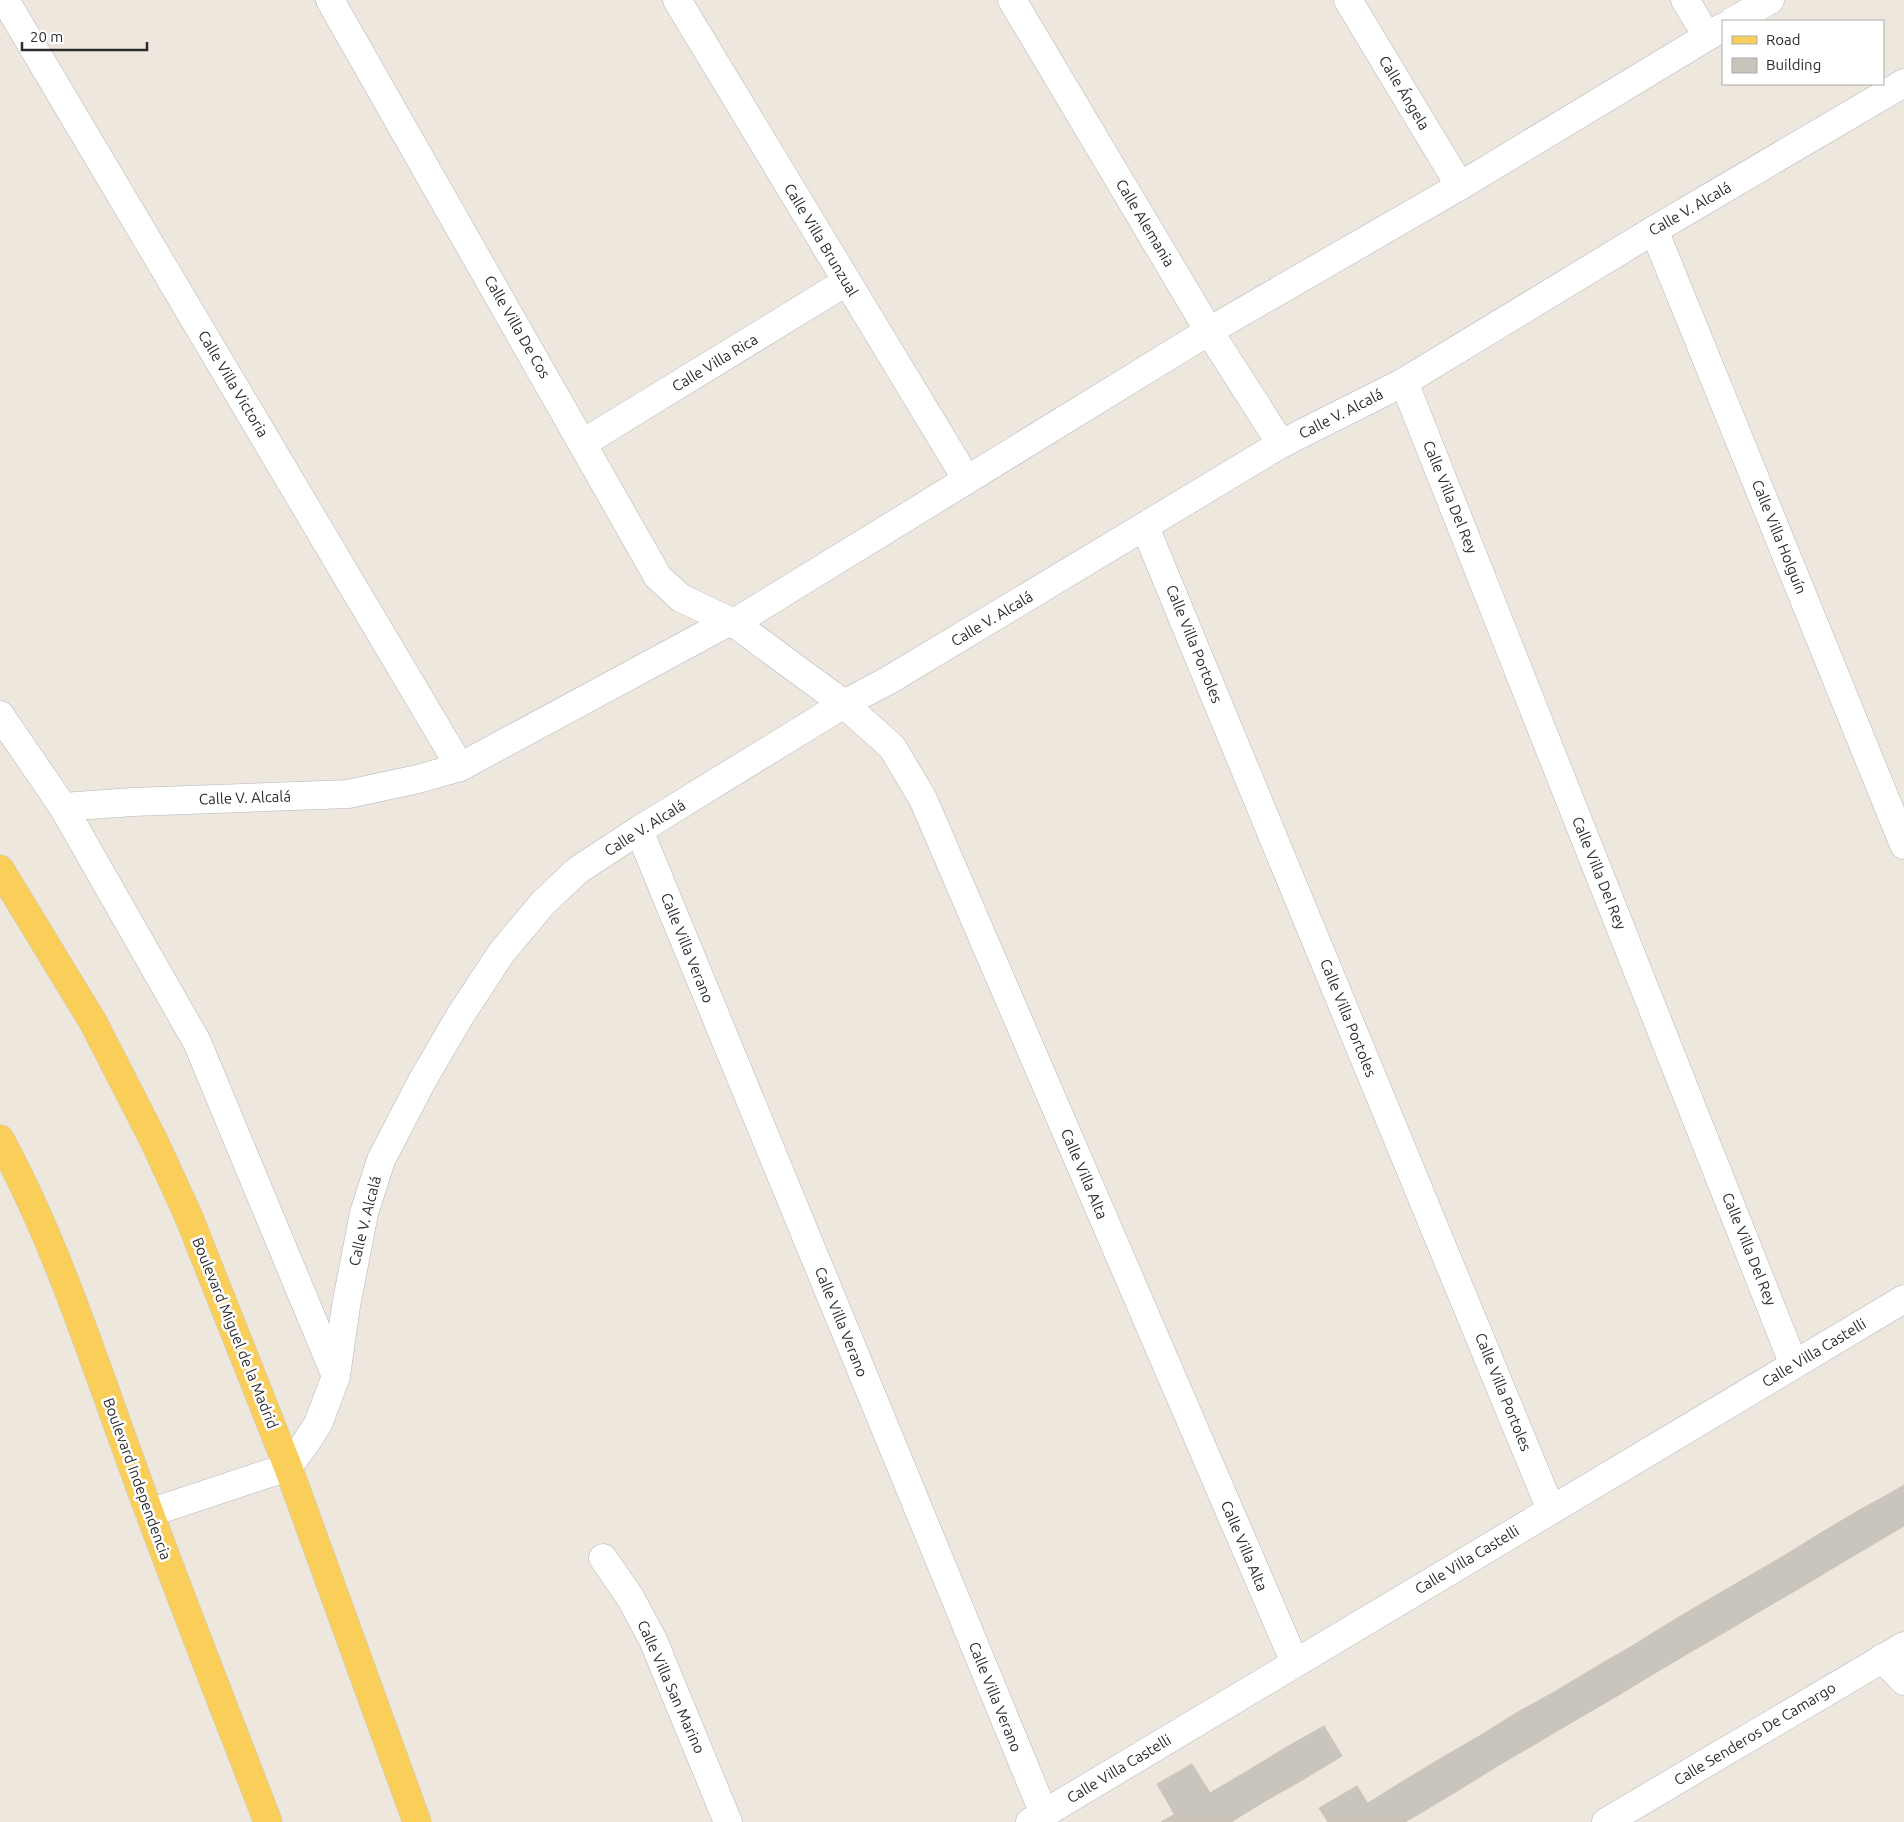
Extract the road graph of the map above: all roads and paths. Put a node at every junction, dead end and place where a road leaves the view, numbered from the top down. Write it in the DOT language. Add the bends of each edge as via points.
graph roads {
  1 [pos="5,0"];
  2 [pos="330,0"];
  3 [pos="677,0"];
  4 [pos="1012,0"];
  5 [pos="1348,0"];
  6 [pos="1685,0"];
  7 [pos="1770,0"];
  8 [pos="1735,20"];
  9 [pos="1715,32"];
  10 [pos="1904,83"];
  11 [pos="1460,186"];
  12 [pos="1654,230"];
  13 [pos="846,282"];
  14 [pos="1209,331"];
  15 [pos="1404,382"];
  16 [pos="583,443"];
  17 [pos="1281,444"];
  18 [pos="967,480"];
  19 [pos="1145,526"];
  20 [pos="734,623"];
  21 [pos="844,704"];
  22 [pos="0,715"];
  23 [pos="460,768"];
  24 [pos="63,807"];
  25 [pos="639,830"];
  26 [pos="1904,845"];
  27 [pos="0,869"];
  28 [pos="0,1139"];
  29 [pos="1904,1299"];
  30 [pos="1794,1365"];
  31 [pos="336,1376"];
  32 [pos="288,1467"];
  33 [pos="1551,1510"];
  34 [pos="149,1513"];
  35 [pos="603,1558"];
  36 [pos="1893,1652"];
  37 [pos="1295,1664"];
  38 [pos="1904,1682"];
  39 [pos="1037,1818"];
  40 [pos="1625,1818"];
  41 [pos="268,1822"];
  42 [pos="417,1822"];
  43 [pos="728,1822"];
  1 -- 23 [label="street, Calle Villa Victoria"];
  2 -- 16 [label="street, Calle Villa De Cos"];
  3 -- 13 [label="street, Calle Villa Brunzual"];
  4 -- 14 [label="street, Calle Alemania"];
  5 -- 11 [label="street, Calle Ángela"];
  6 -- 9 [label="street"];
  7 -- 8 [label="street"];
  9 -- 11 [label="street, Calle V. Alcalá"];
  10 -- 12 [label="street, Calle V. Alcalá"];
  11 -- 14 [label="street, Calle V. Alcalá"];
  12 -- 15 [label="street, Calle V. Alcalá"];
  12 -- 26 [label="street, Calle Villa Holguín"];
  13 -- 16 [label="street, Calle Villa Rica"];
  13 -- 18 [label="street, Calle Villa Brunzual"];
  14 -- 17 [label="street, Calle Alemania"];
  14 -- 18 [label="street, Calle V. Alcalá"];
  15 -- 17 [label="street, Calle V. Alcalá"];
  15 -- 30 [label="street, Calle Villa Del Rey"];
  16 -- 20 [label="street, Calle Villa De Cos" via="658,577 681,598"];
  17 -- 19 [label="street, Calle V. Alcalá"];
  18 -- 20 [label="street, Calle V. Alcalá"];
  19 -- 21 [label="street, Calle V. Alcalá"];
  19 -- 33 [label="street, Calle Villa Portoles"];
  20 -- 21 [label="street, Calle Villa Alta"];
  20 -- 23 [label="street, Calle V. Alcalá" via="723,625"];
  21 -- 25 [label="street, Calle V. Alcalá"];
  21 -- 37 [label="street, Calle Villa Alta" via="892,747 923,798"];
  22 -- 24 [label="street"];
  23 -- 24 [label="street, Calle V. Alcalá" via="348,794"];
  24 -- 31 [label="street" via="197,1042"];
  25 -- 31 [label="street, Calle V. Alcalá" via="578,870 543,903 502,952 422,1081 381,1160 364,1213"];
  25 -- 39 [label="street, Calle Villa Verano"];
  27 -- 32 [label="main road, Boulevard Miguel de la Madrid" via="93,1022 154,1141 188,1216"];
  28 -- 34 [label="main road, Boulevard Independencia" via="56,1256"];
  29 -- 30 [label="street, Calle Villa Castelli"];
  30 -- 33 [label="street, Calle Villa Castelli"];
  31 -- 32 [label="street, Calle V. Alcalá" via="318,1424"];
  32 -- 34 [label="street"];
  32 -- 42 [label="main road, Boulevard Miguel de la Madrid"];
  33 -- 37 [label="street, Calle Villa Castelli"];
  34 -- 41 [label="main road, Boulevard Independencia"];
  35 -- 43 [label="street, Calle Villa San Marino" via="630,1596 653,1640"];
  36 -- 38 [label="street"];
  36 -- 40 [label="street, Calle Senderos De Camargo"];
  37 -- 39 [label="street, Calle Villa Castelli"];
}
